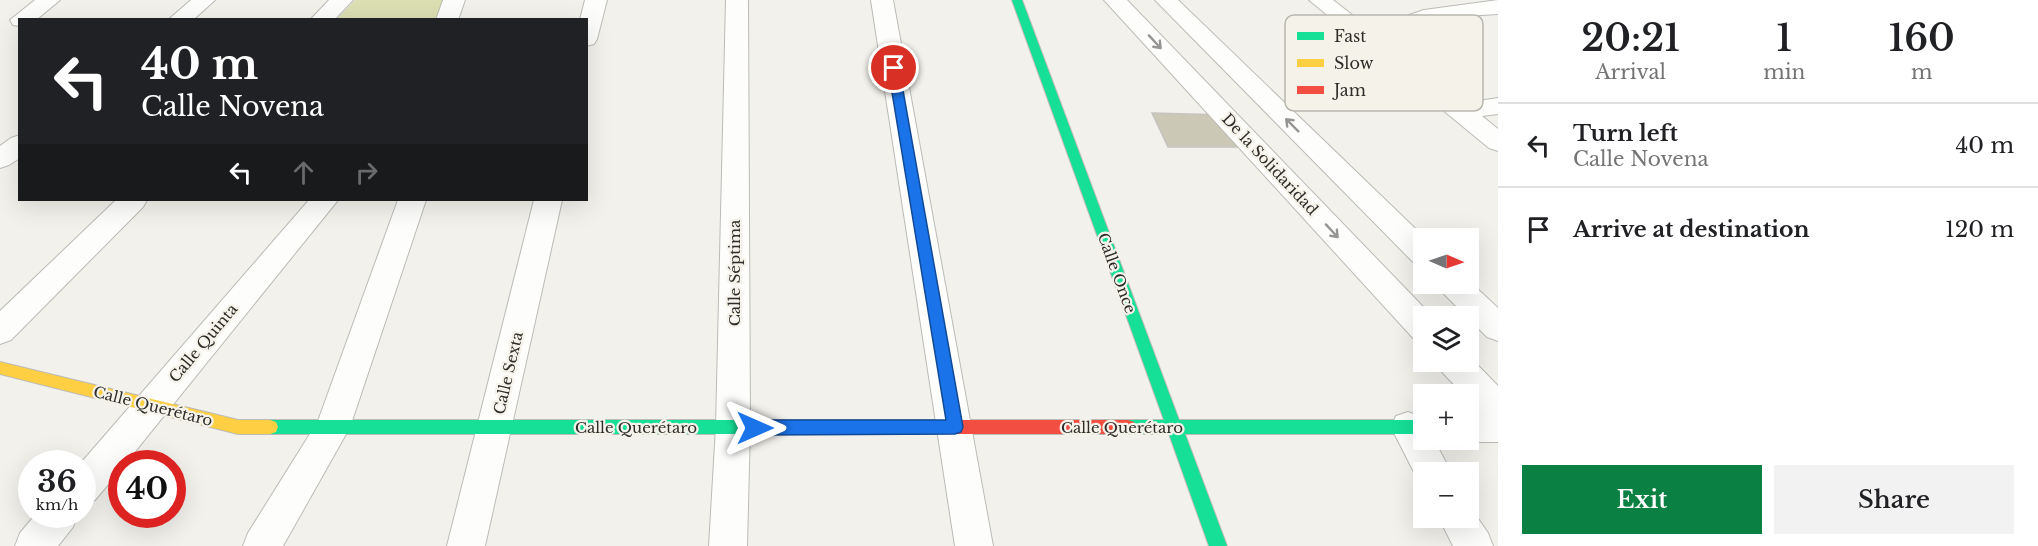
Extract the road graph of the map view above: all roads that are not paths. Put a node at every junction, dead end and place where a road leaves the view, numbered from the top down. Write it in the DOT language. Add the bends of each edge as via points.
graph roads {
  1 [pos="49,0"];
  2 [pos="204,0"];
  3 [pos="342,0"];
  4 [pos="454,0"];
  5 [pos="596,0"];
  6 [pos="737,0"];
  7 [pos="882,0"];
  8 [pos="1017,0"];
  9 [pos="1115,0"];
  10 [pos="1166,0"];
  11 [pos="1320,0"];
  12 [pos="1498,7"];
  13 [pos="1339,15"];
  14 [pos="1432,15"];
  15 [pos="23,18"];
  16 [pos="182,18"];
  17 [pos="323,18"];
  18 [pos="448,18"];
  19 [pos="18,21"];
  20 [pos="588,31"];
  21 [pos="0,34"];
  22 [pos="1498,106"];
  23 [pos="1483,108"];
  24 [pos="1467,111"];
  25 [pos="1461,112"];
  26 [pos="1498,142"];
  27 [pos="18,146"];
  28 [pos="1318,150"];
  29 [pos="0,159"];
  30 [pos="1267,160"];
  31 [pos="132,201"];
  32 [pos="323,201"];
  33 [pos="412,201"];
  34 [pos="549,201"];
  35 [pos="1413,244"];
  36 [pos="1463,294"];
  37 [pos="1413,317"];
  38 [pos="1498,328"];
  39 [pos="0,331"];
  40 [pos="0,368"];
  41 [pos="1463,372"];
  42 [pos="151,405"];
  43 [pos="1498,409"];
  44 [pos="333,427"];
  45 [pos="495,427"];
  46 [pos="955,427"];
  47 [pos="1174,427"];
  48 [pos="1413,427"];
  49 [pos="1479,427"];
  50 [pos="1498,427"];
  51 [pos="733,428"];
  52 [pos="96,471"];
  53 [pos="49,528"];
  54 [pos="1464,528"];
  55 [pos="34,546"];
  56 [pos="262,546"];
  57 [pos="466,546"];
  58 [pos="728,546"];
  59 [pos="974,546"];
  60 [pos="1218,546"];
  61 [pos="1474,546"];
  1 -- 15 [label="street"];
  2 -- 16 [label="street"];
  3 -- 17 [label="street"];
  4 -- 18 [label="street"];
  5 -- 20 [label="street"];
  6 -- 51 [label="street, Calle Séptima"];
  7 -- 46 [label="street"];
  8 -- 47 [label="street, Calle Once"];
  9 -- 30 [label="street, De la Solidaridad, one-way"];
  28 -- 10 [label="street, one-way"];
  11 -- 13 [label="street"];
  12 -- 14 [label="street"];
  19 -- 21 [label="street"];
  22 -- 23 [label="street"];
  24 -- 25 [label="street"];
  25 -- 26 [label="street"];
  27 -- 29 [label="street"];
  28 -- 30 [label="street"];
  28 -- 35 [label="street"];
  30 -- 37 [label="street, De la Solidaridad, one-way"];
  31 -- 39 [label="street"];
  32 -- 42 [label="street, Calle Quinta"];
  33 -- 44 [label="street"];
  34 -- 45 [label="street, Calle Sexta"];
  36 -- 38 [label="street"];
  40 -- 42 [label="street, Calle Querétaro"];
  41 -- 43 [label="street"];
  42 -- 44 [label="street, Calle Querétaro" via="238,428"];
  42 -- 52 [label="street, Calle Quinta"];
  44 -- 45 [label="street, Calle Querétaro"];
  44 -- 56 [label="street"];
  45 -- 51 [label="street, Calle Querétaro"];
  45 -- 57 [label="street, Calle Sexta"];
  46 -- 47 [label="street, Calle Querétaro"];
  46 -- 51 [label="street, Calle Querétaro"];
  46 -- 59 [label="street"];
  47 -- 48 [label="street, Calle Querétaro"];
  47 -- 60 [label="street, Calle Once"];
  49 -- 50 [label="street"];
  51 -- 58 [label="street, Calle Séptima"];
  53 -- 55 [label="street"];
  54 -- 61 [label="street"];
}
